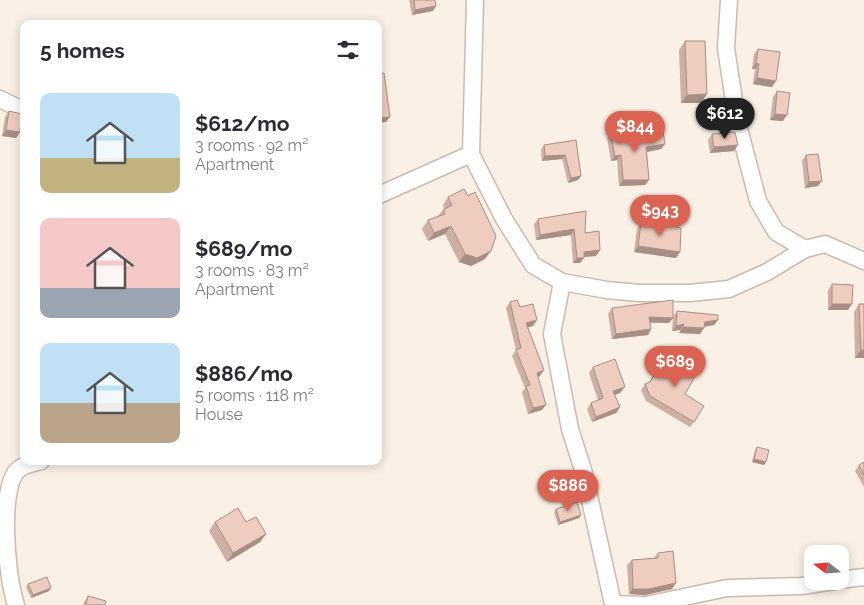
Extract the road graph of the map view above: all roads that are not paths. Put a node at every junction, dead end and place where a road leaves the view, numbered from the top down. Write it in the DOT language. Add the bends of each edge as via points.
graph roads {
  1 [pos="475,0"];
  2 [pos="729,0"];
  3 [pos="0,99"];
  4 [pos="20,109"];
  5 [pos="471,154"];
  6 [pos="382,194"];
  7 [pos="805,249"];
  8 [pos="864,261"];
  9 [pos="562,282"];
  10 [pos="28,465"];
  11 [pos="864,577"];
  12 [pos="849,579"];
  13 [pos="804,586"];
  14 [pos="16,605"];
  15 [pos="646,605"];
  1 -- 5 [label="street"];
  2 -- 7 [label="street" via="726,48 737,120 758,201 776,232"];
  3 -- 4 [label="street"];
  5 -- 6 [label="street"];
  5 -- 9 [label="street" via="504,219 533,265"];
  7 -- 8 [label="street" via="825,244"];
  7 -- 9 [label="street" via="767,272 729,289 639,293"];
  9 -- 15 [label="street" via="552,334 570,429 584,473 612,604"];
  10 -- 14 [label="street" via="14,474 5,534 10,586"];
  11 -- 12 [label="street"];
  13 -- 15 [label="street" via="727,588"];
}
